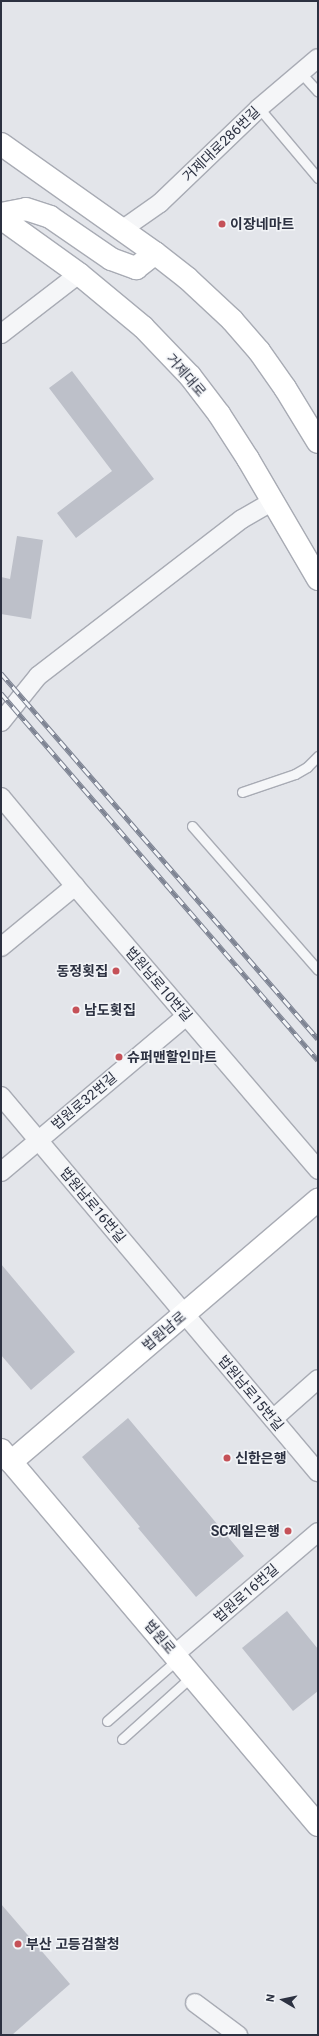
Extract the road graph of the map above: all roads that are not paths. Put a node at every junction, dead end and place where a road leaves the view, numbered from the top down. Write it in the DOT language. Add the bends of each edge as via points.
graph roads {
  1 [pos="318,58"];
  2 [pos="301,73"];
  3 [pos="318,92"];
  4 [pos="259,108"];
  5 [pos="1,144"];
  6 [pos="318,178"];
  7 [pos="1,214"];
  8 [pos="1,218"];
  9 [pos="123,229"];
  10 [pos="155,253"];
  11 [pos="79,274"];
  12 [pos="1,334"];
  13 [pos="318,442"];
  14 [pos="273,501"];
  15 [pos="318,579"];
  16 [pos="1,722"];
  17 [pos="318,756"];
  18 [pos="242,792"];
  19 [pos="1,797"];
  20 [pos="192,826"];
  21 [pos="75,886"];
  22 [pos="1,947"];
  23 [pos="318,970"];
  24 [pos="186,1016"];
  25 [pos="1,1096"];
  26 [pos="38,1140"];
  27 [pos="318,1170"];
  28 [pos="1,1172"];
  29 [pos="318,1200"];
  30 [pos="185,1314"];
  31 [pos="318,1379"];
  32 [pos="274,1419"];
  33 [pos="6,1456"];
  34 [pos="318,1472"];
  35 [pos="318,1532"];
  36 [pos="176,1657"];
  37 [pos="192,1676"];
  38 [pos="107,1721"];
  39 [pos="122,1739"];
  40 [pos="318,1825"];
  41 [pos="195,2003"];
  42 [pos="238,2035"];
  1 -- 2 [label="street, 거제대로286번길"];
  2 -- 3 [label="lane"];
  2 -- 4 [label="street, 거제대로286번길"];
  4 -- 6 [label="lane"];
  4 -- 9 [label="street, 거제대로286번길" via="160,203"];
  5 -- 9 [label="main road"];
  7 -- 10 [label="main road" via="26,209 50,217 111,259 136,268"];
  8 -- 11 [label="main road, 거제대로"];
  9 -- 10 [label="main road"];
  10 -- 13 [label="main road" via="187,278 232,320 259,351"];
  11 -- 12 [label="street"];
  11 -- 14 [label="main road, 거제대로" via="143,327 190,376 219,414"];
  14 -- 15 [label="main road, 거제대로"];
  14 -- 16 [label="street" via="242,519 38,676"];
  17 -- 18 [label="lane" via="295,774"];
  19 -- 21 [label="street, 법원남로10번길"];
  20 -- 23 [label="lane"];
  21 -- 22 [label="street"];
  21 -- 24 [label="street, 법원남로10번길"];
  24 -- 26 [label="street, 법원로32번길"];
  24 -- 27 [label="street, 법원남로10번길"];
  25 -- 26 [label="street, 법원남로16번길"];
  26 -- 28 [label="street, 법원로32번길"];
  26 -- 30 [label="street, 법원남로16번길"];
  29 -- 30 [label="main road, 법원남로"];
  30 -- 32 [label="street, 법원남로15번길"];
  30 -- 33 [label="main road, 법원남로"];
  31 -- 32 [label="street"];
  32 -- 34 [label="street, 법원남로15번길"];
  33 -- 36 [label="main road, 법원로"];
  35 -- 36 [label="street, 법원로16번길"];
  36 -- 37 [label="main road, 법원로"];
  36 -- 38 [label="lane"];
  37 -- 39 [label="lane"];
  37 -- 40 [label="main road, 법원로"];
  41 -- 42 [label="street"];
}
